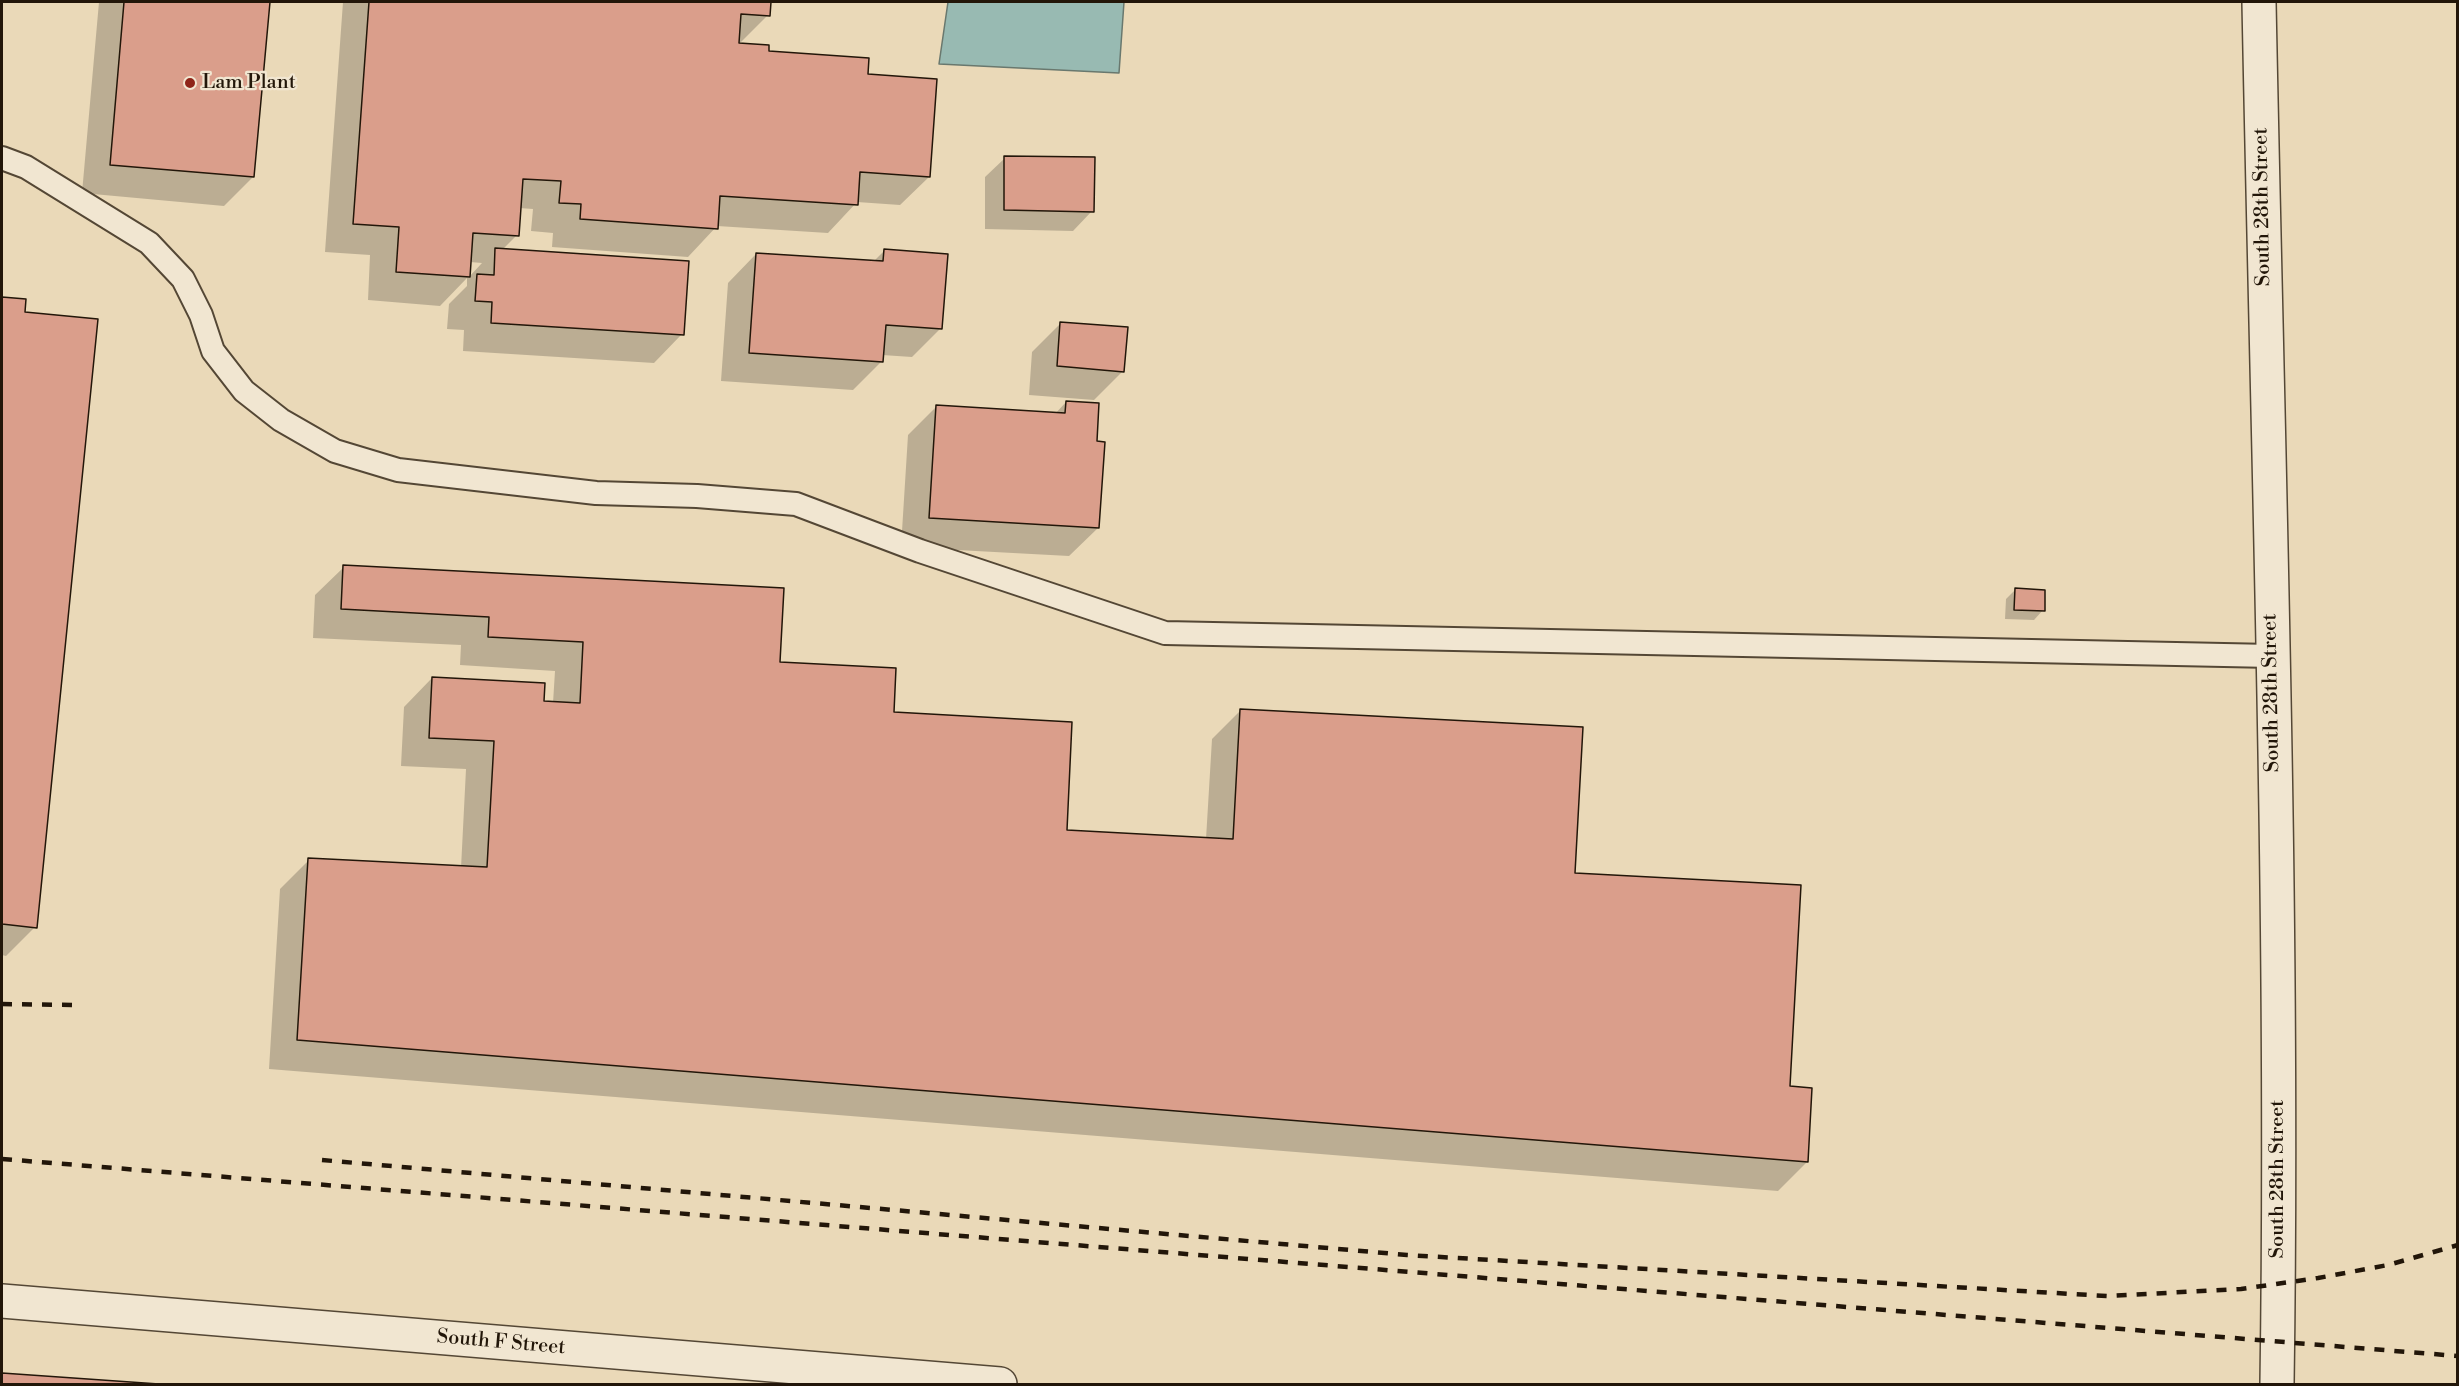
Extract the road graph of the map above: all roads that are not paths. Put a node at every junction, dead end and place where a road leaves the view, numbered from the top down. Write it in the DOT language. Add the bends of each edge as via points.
graph roads {
  1 [pos="2259,2"];
  2 [pos="2,158"];
  3 [pos="2272,656"];
  4 [pos="2,1301"];
  5 [pos="1000,1384"];
  6 [pos="2277,1384"];
  1 -- 3 [label="street, South 28th Street"];
  2 -- 3 [label="lane" via="26,167 148,243 183,279 213,351 244,392 281,420 335,451 398,470 596,493 796,504 920,551 1165,633"];
  3 -- 6 [label="street, South 28th Street" via="2278,1053"];
  4 -- 5 [label="street, South F Street"];
}
